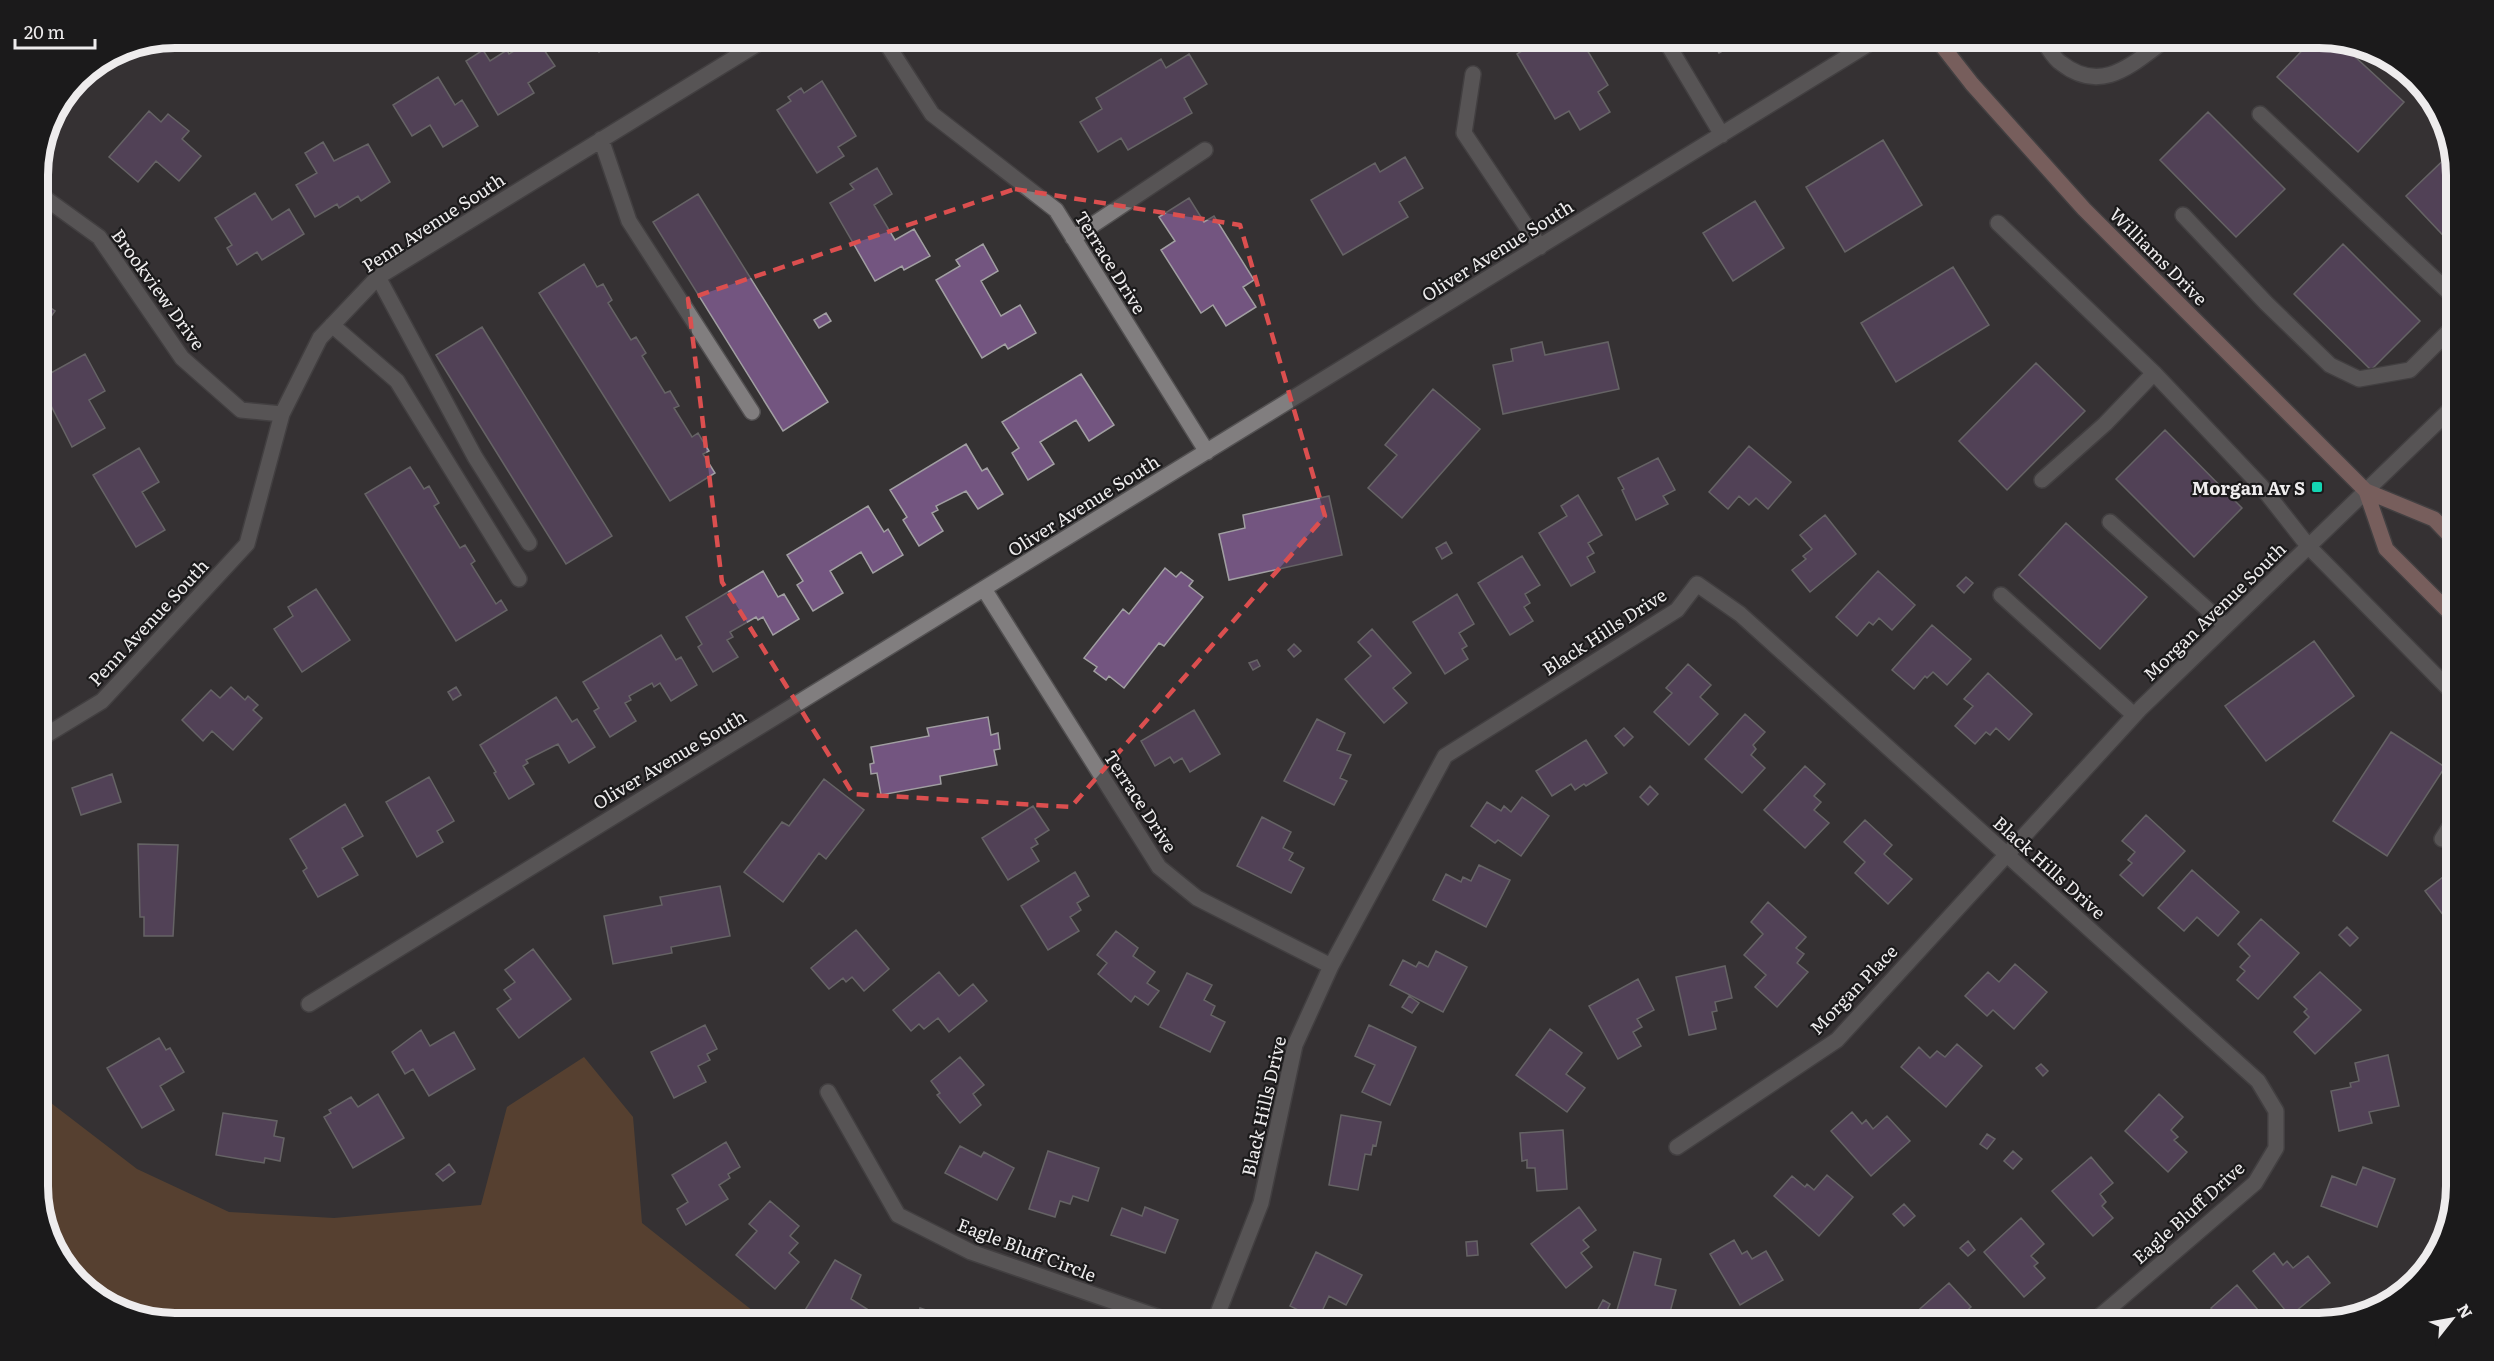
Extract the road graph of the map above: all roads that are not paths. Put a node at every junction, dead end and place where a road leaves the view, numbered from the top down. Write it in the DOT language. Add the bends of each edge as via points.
graph roads {
  1 [pos="751,48"];
  2 [pos="889,48"];
  3 [pos="1670,48"];
  4 [pos="1862,48"];
  5 [pos="1944,48"];
  6 [pos="2049,48"];
  7 [pos="2154,48"];
  8 [pos="1473,74"];
  9 [pos="2260,114"];
  10 [pos="1722,135"];
  11 [pos="601,140"];
  12 [pos="1205,150"];
  13 [pos="48,200"];
  14 [pos="2183,215"];
  15 [pos="1998,224"];
  16 [pos="1073,238"];
  17 [pos="1540,247"];
  18 [pos="378,277"];
  19 [pos="2446,290"];
  20 [pos="332,325"];
  21 [pos="2446,334"];
  22 [pos="2154,374"];
  23 [pos="752,412"];
  24 [pos="282,414"];
  25 [pos="2446,414"];
  26 [pos="1207,452"];
  27 [pos="2042,480"];
  28 [pos="2366,491"];
  29 [pos="2110,522"];
  30 [pos="2446,532"];
  31 [pos="529,543"];
  32 [pos="2308,547"];
  33 [pos="519,579"];
  34 [pos="984,589"];
  35 [pos="2001,595"];
  36 [pos="2446,609"];
  37 [pos="2226,626"];
  38 [pos="2446,686"];
  39 [pos="2134,715"];
  40 [pos="48,734"];
  41 [pos="2446,833"];
  42 [pos="2442,839"];
  43 [pos="2007,854"];
  44 [pos="1331,966"];
  45 [pos="309,1004"];
  46 [pos="828,1092"];
  47 [pos="2276,1111"];
  48 [pos="1677,1147"];
  49 [pos="1147,1313"];
  50 [pos="1218,1313"];
  51 [pos="2104,1313"];
  1 -- 11 [label="street, Penn Avenue South"];
  2 -- 16 [label="street, Terrace Drive" via="932,114 1056,210"];
  3 -- 10 [label="street"];
  4 -- 10 [label="street, Oliver Avenue South"];
  5 -- 28 [label="main road, Williams Drive" via="2084,209"];
  6 -- 7 [label="street" via="2060,63 2088,77 2117,74"];
  8 -- 17 [label="street" via="1464,133"];
  9 -- 19 [label="street"];
  10 -- 17 [label="street, Oliver Avenue South"];
  11 -- 18 [label="street, Penn Avenue South"];
  11 -- 23 [label="street" via="629,221"];
  12 -- 16 [label="street"];
  13 -- 24 [label="street, Brookview Drive" via="99,237 182,358 241,410"];
  14 -- 21 [label="street" via="2330,365 2360,379 2410,370"];
  15 -- 22 [label="street"];
  16 -- 26 [label="street, Terrace Drive"];
  17 -- 26 [label="street, Oliver Avenue South"];
  18 -- 20 [label="street, Penn Avenue South"];
  18 -- 31 [label="street" via="475,457"];
  20 -- 24 [label="street, Penn Avenue South" via="320,338"];
  20 -- 33 [label="street" via="397,381"];
  22 -- 27 [label="street"];
  22 -- 32 [label="street" via="2261,486"];
  24 -- 40 [label="street, Penn Avenue South" via="248,544 102,701"];
  25 -- 28 [label="street, Morgan Avenue South"];
  26 -- 34 [label="street, Oliver Avenue South"];
  28 -- 30 [label="main road, Williams Drive" via="2434,519"];
  28 -- 32 [label="street, Morgan Avenue South"];
  28 -- 36 [label="main road, Williams Drive" via="2386,549"];
  29 -- 37 [label="street"];
  32 -- 37 [label="street, Morgan Avenue South"];
  32 -- 38 [label="street"];
  34 -- 44 [label="street, Terrace Drive" via="1159,867 1197,898"];
  34 -- 45 [label="street, Oliver Avenue South"];
  35 -- 39 [label="street"];
  37 -- 39 [label="street, Morgan Avenue South"];
  39 -- 43 [label="street, Morgan Avenue South"];
  41 -- 42 [label="street"];
  43 -- 44 [label="street, Black Hills Drive" via="1740,614 1697,584 1677,610 1445,756"];
  43 -- 47 [label="street, Black Hills Drive" via="2258,1081"];
  43 -- 48 [label="street, Morgan Place" via="1836,1040"];
  44 -- 50 [label="street, Black Hills Drive" via="1295,1045 1261,1203"];
  46 -- 49 [label="street, Eagle Bluff Circle" via="898,1215 971,1252"];
  47 -- 51 [label="street, Eagle Bluff Drive" via="2276,1148 2255,1183"];
}
